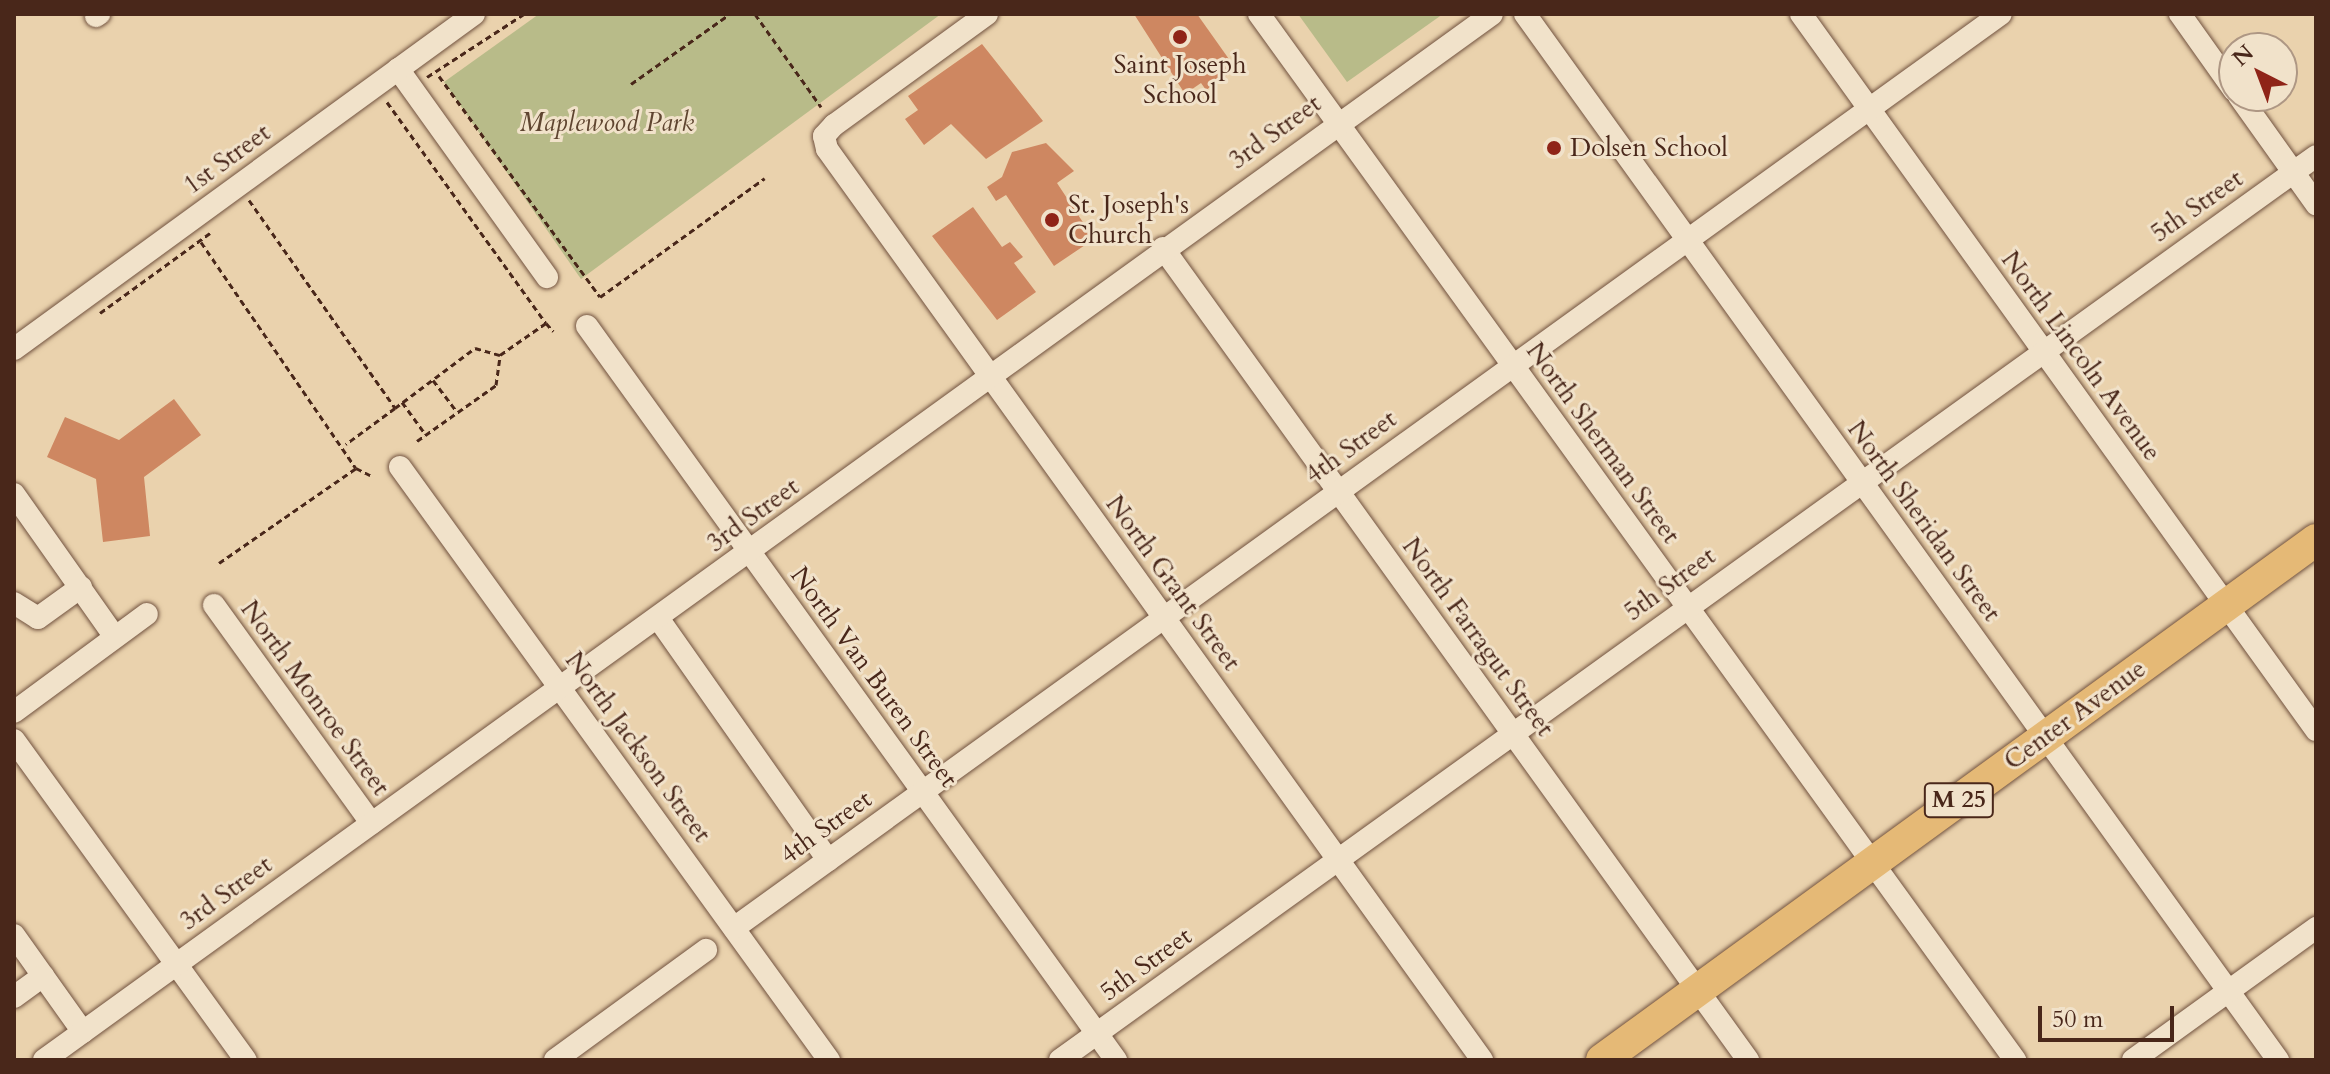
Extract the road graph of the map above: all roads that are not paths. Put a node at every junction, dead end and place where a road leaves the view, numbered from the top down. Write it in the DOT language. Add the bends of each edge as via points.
graph roads {
  1 [pos="474,14"];
  2 [pos="987,14"];
  3 [pos="1259,14"];
  4 [pos="1492,14"];
  5 [pos="1525,14"];
  6 [pos="1801,14"];
  7 [pos="2001,14"];
  8 [pos="2180,14"];
  9 [pos="2218,67"];
  10 [pos="398,69"];
  11 [pos="1868,108"];
  12 [pos="2250,112"];
  13 [pos="1337,121"];
  14 [pos="2316,156"];
  15 [pos="2293,172"];
  16 [pos="2316,204"];
  17 [pos="1686,240"];
  18 [pos="1163,248"];
  19 [pos="547,277"];
  20 [pos="587,326"];
  21 [pos="17,340"];
  22 [pos="2042,351"];
  23 [pos="1513,365"];
  24 [pos="990,376"];
  25 [pos="400,467"];
  26 [pos="1860,481"];
  27 [pos="1338,492"];
  28 [pos="14,494"];
  29 [pos="2316,540"];
  30 [pos="749,552"];
  31 [pos="81,587"];
  32 [pos="14,603"];
  33 [pos="214,605"];
  34 [pos="2226,605"];
  35 [pos="1686,607"];
  36 [pos="147,614"];
  37 [pos="1162,616"];
  38 [pos="658,618"];
  39 [pos="115,637"];
  40 [pos="561,689"];
  41 [pos="14,712"];
  42 [pos="2316,730"];
  43 [pos="1514,734"];
  44 [pos="2047,737"];
  45 [pos="18,752"];
  46 [pos="923,792"];
  47 [pos="371,823"];
  48 [pos="1339,859"];
  49 [pos="828,860"];
  50 [pos="1872,862"];
  51 [pos="734,928"];
  52 [pos="2316,928"];
  53 [pos="14,935"];
  54 [pos="706,950"];
  55 [pos="177,964"];
  56 [pos="43,976"];
  57 [pos="2228,990"];
  58 [pos="1698,991"];
  59 [pos="14,997"];
  60 [pos="1097,1033"];
  61 [pos="78,1045"];
  62 [pos="44,1060"];
  63 [pos="246,1060"];
  64 [pos="555,1060"];
  65 [pos="829,1060"];
  66 [pos="1060,1060"];
  67 [pos="1116,1060"];
  68 [pos="1482,1060"];
  69 [pos="1602,1060"];
  70 [pos="1748,1060"];
  71 [pos="2015,1060"];
  72 [pos="2133,1060"];
  73 [pos="2278,1060"];
  1 -- 10 [label="street, 1st Street"];
  2 -- 24 [label="street, North Grant Street" via="824,136"];
  3 -- 13 [label="street, North Sherman Street"];
  4 -- 13 [label="street, 3rd Street"];
  5 -- 17 [label="street, North Sheridan Street"];
  6 -- 11 [label="street, North Lincoln Avenue"];
  7 -- 11 [label="street, 4th Street"];
  8 -- 9 [label="street"];
  10 -- 19 [label="street"];
  10 -- 21 [label="street, 1st Street"];
  11 -- 17 [label="street, 4th Street"];
  11 -- 22 [label="street, North Lincoln Avenue"];
  12 -- 15 [label="street"];
  13 -- 18 [label="street, 3rd Street"];
  13 -- 23 [label="street, North Sherman Street"];
  14 -- 15 [label="street, 5th Street"];
  15 -- 16 [label="street"];
  15 -- 22 [label="street, 5th Street"];
  17 -- 23 [label="street, 4th Street"];
  17 -- 26 [label="street, North Sheridan Street"];
  18 -- 24 [label="street, 3rd Street"];
  18 -- 27 [label="street, North Farragut Street"];
  20 -- 30 [label="street, North Van Buren Street"];
  22 -- 26 [label="street, 5th Street"];
  22 -- 34 [label="street, North Lincoln Avenue"];
  23 -- 27 [label="street, 4th Street"];
  23 -- 35 [label="street, North Sherman Street"];
  24 -- 30 [label="street, 3rd Street"];
  24 -- 37 [label="street, North Grant Street"];
  25 -- 40 [label="street, North Jackson Street"];
  26 -- 35 [label="street, 5th Street"];
  26 -- 44 [label="street, North Sheridan Street"];
  27 -- 37 [label="street, 4th Street"];
  27 -- 43 [label="street, North Farragut Street"];
  28 -- 31 [label="street"];
  29 -- 34 [label="highway, Center Avenue / M 25"];
  30 -- 38 [label="street, 3rd Street"];
  30 -- 46 [label="street, North Van Buren Street"];
  31 -- 32 [label="street" via="38,618"];
  31 -- 39 [label="street"];
  33 -- 47 [label="street, North Monroe Street"];
  34 -- 42 [label="street, North Lincoln Avenue"];
  34 -- 44 [label="highway, Center Avenue / M 25"];
  35 -- 43 [label="street, 5th Street"];
  35 -- 50 [label="street, North Sherman Street"];
  36 -- 39 [label="street"];
  37 -- 46 [label="street, 4th Street"];
  37 -- 48 [label="street, North Grant Street"];
  38 -- 40 [label="street, 3rd Street"];
  38 -- 49 [label="street"];
  39 -- 41 [label="street"];
  40 -- 47 [label="street, 3rd Street"];
  40 -- 51 [label="street, North Jackson Street"];
  43 -- 48 [label="street, 5th Street"];
  43 -- 58 [label="street, North Farragut Street"];
  44 -- 50 [label="highway, Center Avenue / M 25"];
  44 -- 57 [label="street, North Sheridan Street"];
  45 -- 55 [label="street"];
  46 -- 49 [label="street, 4th Street"];
  46 -- 60 [label="street, North Van Buren Street"];
  47 -- 55 [label="street, 3rd Street"];
  48 -- 60 [label="street, 5th Street"];
  48 -- 68 [label="street, North Grant Street"];
  49 -- 51 [label="street, 4th Street"];
  50 -- 58 [label="highway, Center Avenue / M 25"];
  50 -- 71 [label="street, North Sherman Street"];
  51 -- 65 [label="street, North Jackson Street"];
  52 -- 57 [label="street"];
  53 -- 56 [label="street"];
  54 -- 64 [label="street"];
  55 -- 61 [label="street, 3rd Street"];
  55 -- 63 [label="street"];
  56 -- 59 [label="street"];
  56 -- 61 [label="street"];
  57 -- 72 [label="street"];
  57 -- 73 [label="street, North Sheridan Street"];
  58 -- 69 [label="highway, Center Avenue / M 25"];
  58 -- 70 [label="street, North Farragut Street"];
  60 -- 66 [label="street, 5th Street"];
  60 -- 67 [label="street, North Van Buren Street"];
  61 -- 62 [label="street, 3rd Street"];
}
